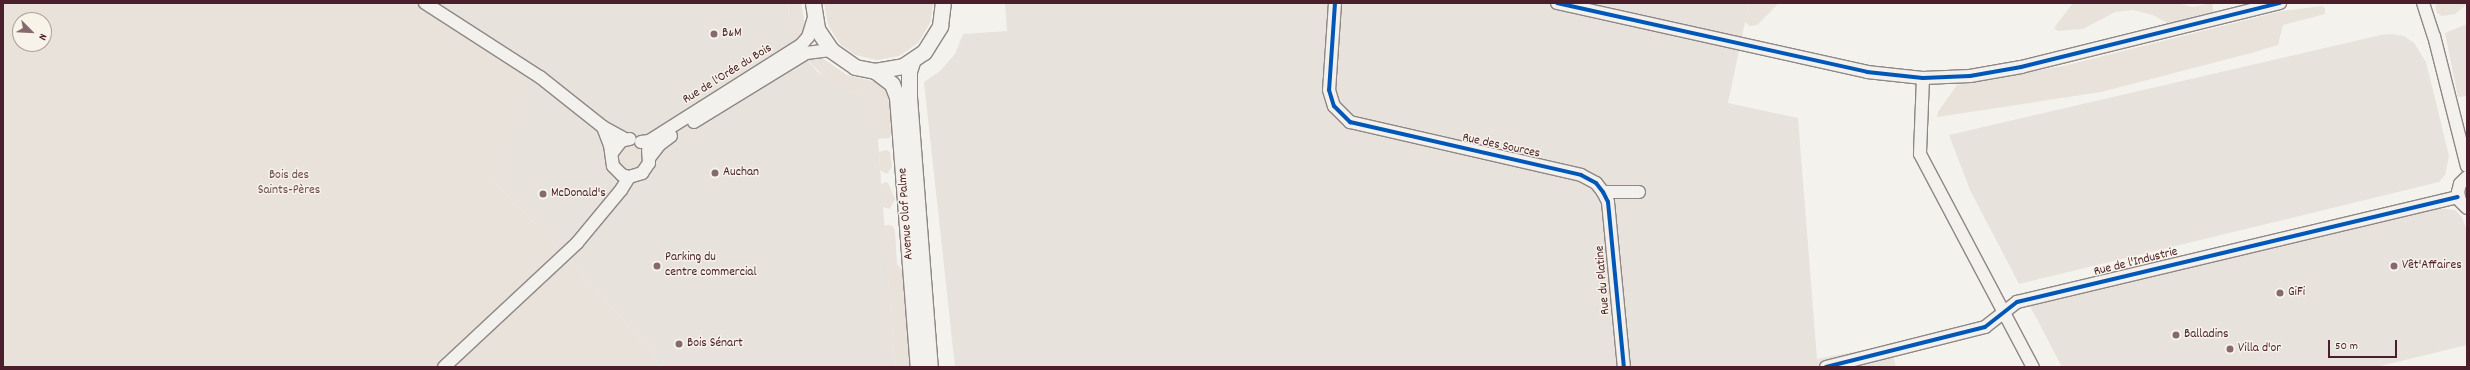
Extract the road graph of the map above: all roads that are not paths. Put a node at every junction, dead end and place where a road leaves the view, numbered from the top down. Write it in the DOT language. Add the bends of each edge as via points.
graph roads {
  1 [pos="425,3"];
  2 [pos="1335,3"];
  3 [pos="1557,3"];
  4 [pos="2280,3"];
  5 [pos="2423,3"];
  6 [pos="2430,3"];
  7 [pos="946,6"];
  8 [pos="814,10"];
  9 [pos="2434,36"];
  10 [pos="831,50"];
  11 [pos="912,62"];
  12 [pos="874,71"];
  13 [pos="1923,78"];
  14 [pos="602,127"];
  15 [pos="625,139"];
  16 [pos="641,142"];
  17 [pos="612,153"];
  18 [pos="650,157"];
  19 [pos="2467,166"];
  20 [pos="629,177"];
  21 [pos="2467,177"];
  22 [pos="1603,192"];
  23 [pos="1639,192"];
  24 [pos="2458,197"];
  25 [pos="2467,208"];
  26 [pos="2004,313"];
  27 [pos="444,367"];
  28 [pos="918,367"];
  29 [pos="930,367"];
  30 [pos="1624,367"];
  31 [pos="1826,367"];
  32 [pos="2033,367"];
  1 -- 14 [label="street" via="540,77"];
  2 -- 22 [label="street, Rue des Sources" via="1329,90 1334,106 1350,122 1581,175 1596,183"];
  3 -- 13 [label="street" via="1868,72"];
  4 -- 13 [label="street" via="2021,67 1970,76"];
  5 -- 9 [label="street"];
  6 -- 9 [label="street"];
  7 -- 11 [label="main road" via="934,40"];
  8 -- 10 [label="main road" via="817,29"];
  8 -- 16 [label="street, Rue de l'Orée du Bois" via="808,37 801,45 649,141"];
  9 -- 19 [label="street"];
  10 -- 12 [label="main road" via="851,65"];
  10 -- 18 [label="street, Rue de l'Orée du Bois" via="806,53 665,140"];
  11 -- 12 [label="main road" via="894,69"];
  11 -- 29 [label="main road, Avenue Olof Palme" via="908,79 909,98"];
  12 -- 28 [label="main road, Avenue Olof Palme" via="892,84 897,97"];
  13 -- 26 [label="street" via="1920,154"];
  14 -- 15 [label="street"];
  14 -- 17 [label="street"];
  15 -- 16 [label="street"];
  15 -- 17 [label="street" via="617,144"];
  16 -- 18 [label="street"];
  17 -- 20 [label="street" via="613,166 617,172"];
  18 -- 20 [label="street" via="642,173"];
  20 -- 27 [label="street" via="573,247"];
  21 -- 24 [label="street" via="2460,184"];
  22 -- 23 [label="street"];
  22 -- 30 [label="street, Rue du Platine" via="1608,202"];
  24 -- 25 [label="street"];
  24 -- 26 [label="street, Rue de l'Industrie" via="2017,302"];
  26 -- 31 [label="street, Rue de l'Industrie" via="1985,327"];
  26 -- 32 [label="street"];
}
